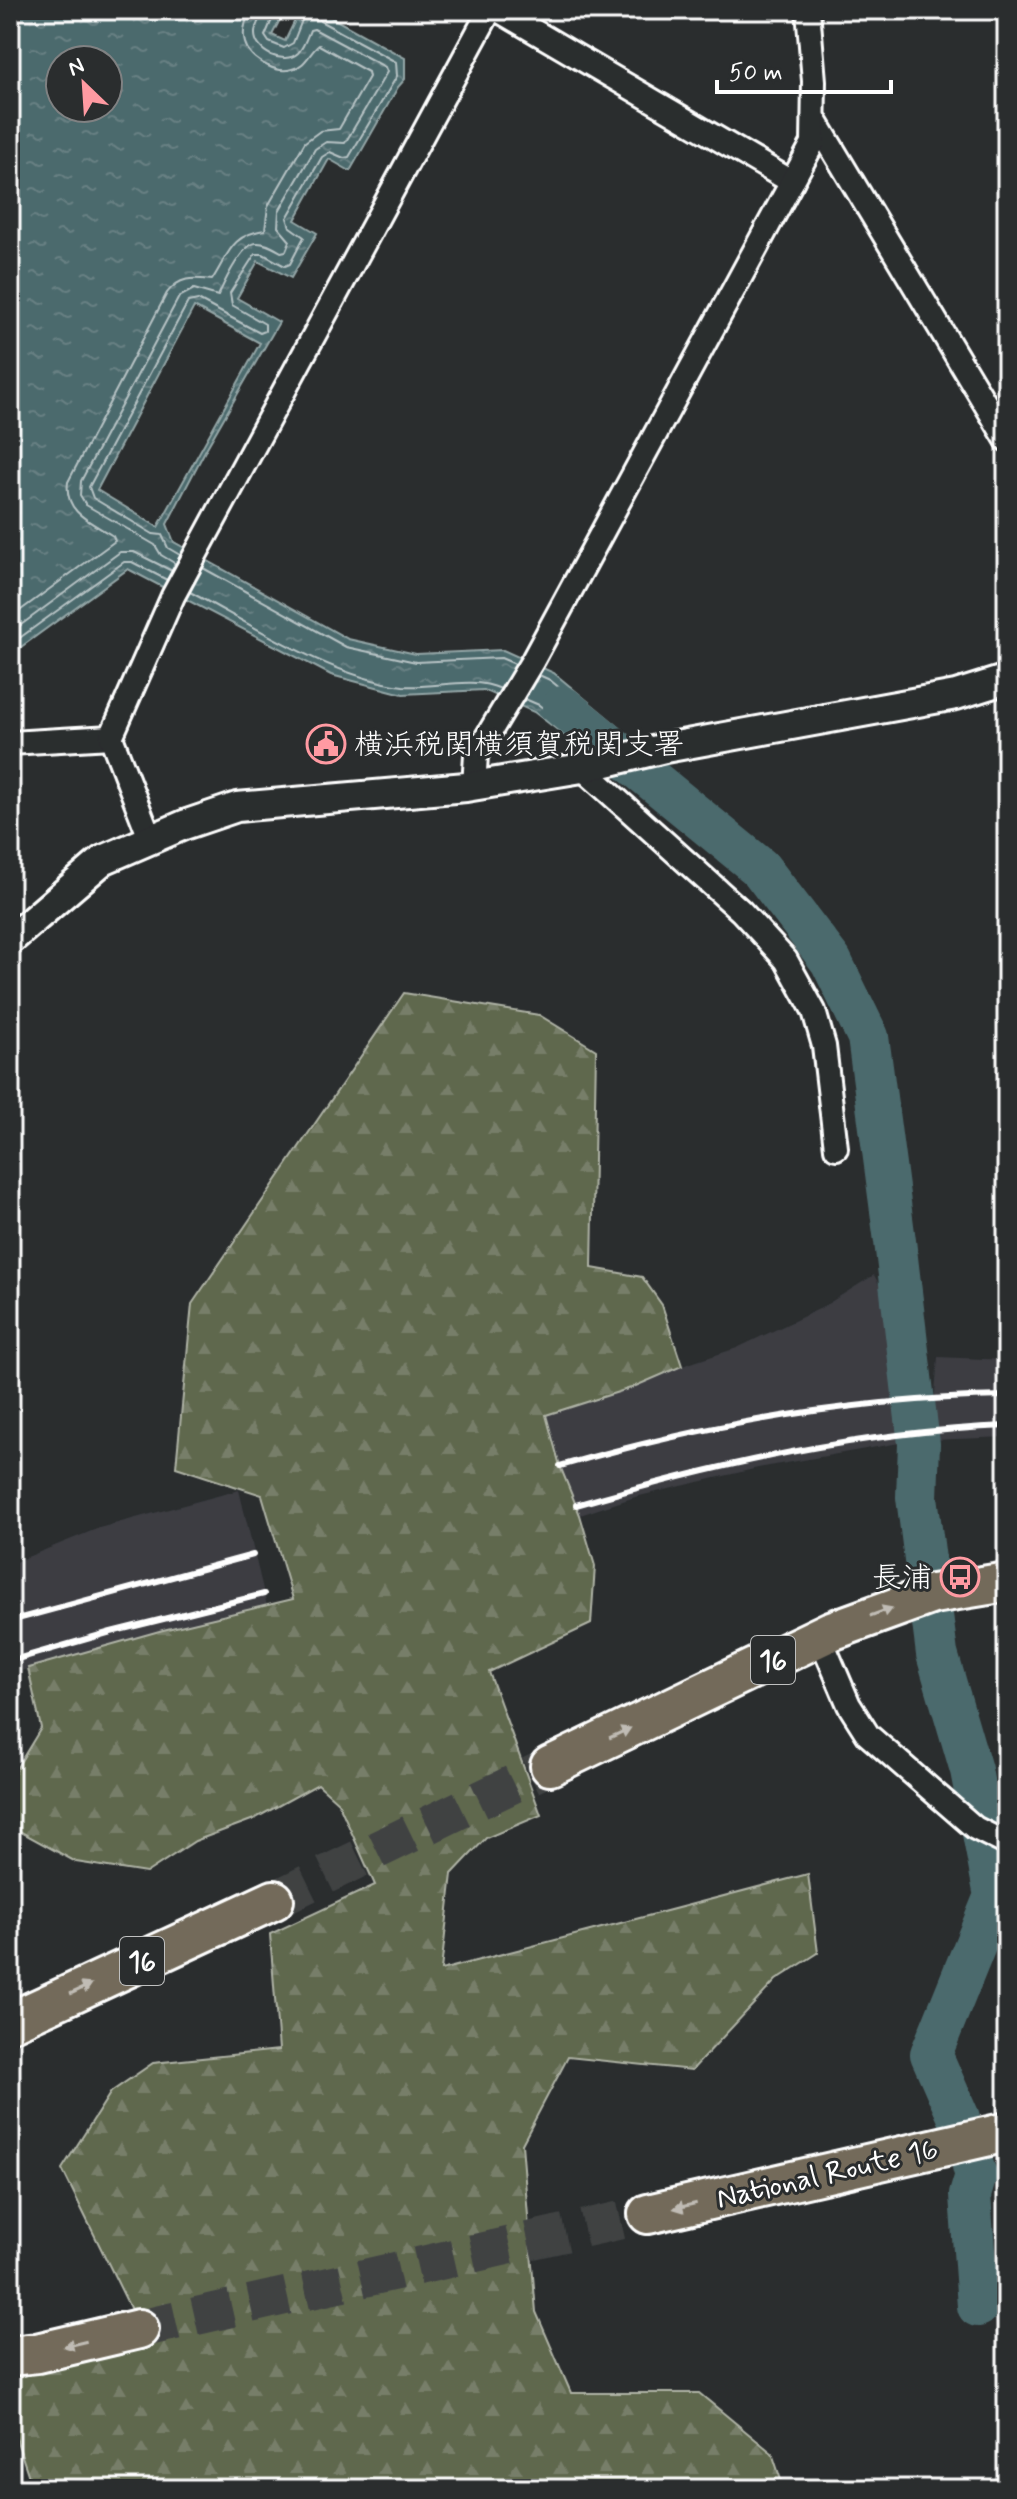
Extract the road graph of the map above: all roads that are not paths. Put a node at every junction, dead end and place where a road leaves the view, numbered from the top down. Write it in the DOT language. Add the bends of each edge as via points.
graph roads {
  1 [pos="490,10"];
  2 [pos="498,10"];
  3 [pos="808,10"];
  4 [pos="814,117"];
  5 [pos="792,182"];
  6 [pos="1007,440"];
  7 [pos="1007,679"];
  8 [pos="111,737"];
  9 [pos="10,743"];
  10 [pos="589,766"];
  11 [pos="474,786"];
  12 [pos="150,838"];
  13 [pos="10,940"];
  14 [pos="836,1148"];
  15 [pos="1007,1582"];
  16 [pos="820,1637"];
  17 [pos="550,1766"];
  18 [pos="1007,1844"];
  19 [pos="274,1900"];
  20 [pos="10,2022"];
  21 [pos="1007,2132"];
  22 [pos="648,2214"];
  23 [pos="139,2329"];
  24 [pos="10,2356"];
  1 -- 8 [label="street" via="173,596"];
  2 -- 5 [label="street"];
  3 -- 4 [label="street"];
  4 -- 5 [label="street" via="813,143"];
  4 -- 6 [label="street"];
  5 -- 11 [label="street" via="533,660 476,755"];
  7 -- 10 [label="street" via="956,695"];
  8 -- 9 [label="street"];
  8 -- 12 [label="street"];
  10 -- 11 [label="street"];
  10 -- 14 [label="street" via="786,960 814,1011 824,1046"];
  11 -- 12 [label="street" via="237,807"];
  12 -- 13 [label="street" via="103,860"];
  16 -- 15 [label="highway, 16, one-way" via="933,1594"];
  17 -- 16 [label="highway, 16, one-way"];
  16 -- 18 [label="street" via="868,1735 975,1828"];
  20 -- 19 [label="highway, 16, one-way"];
  21 -- 22 [label="highway, National Route 16, one-way"];
  23 -- 24 [label="highway, one-way"];
}
